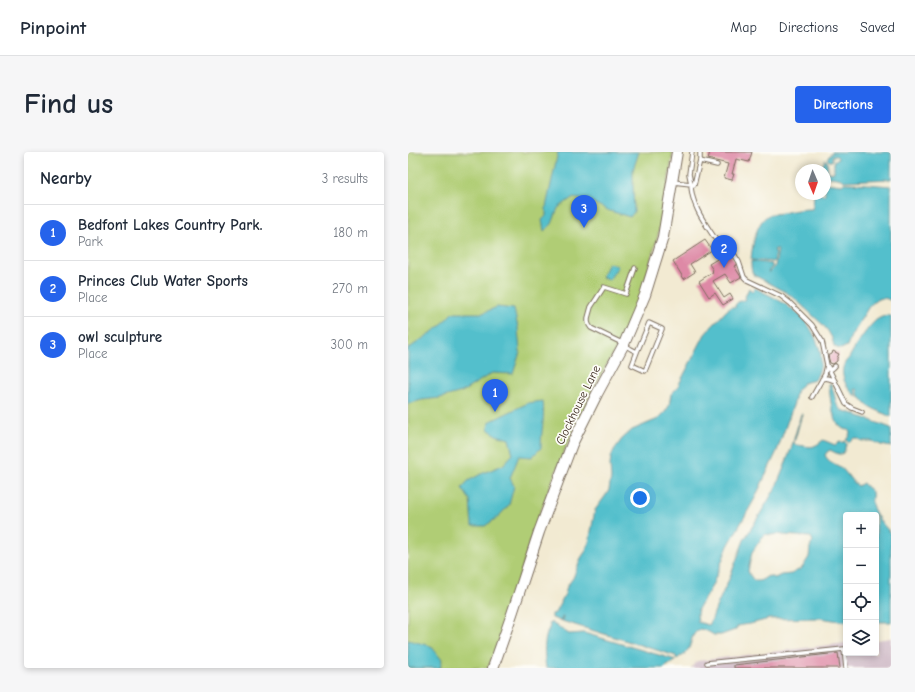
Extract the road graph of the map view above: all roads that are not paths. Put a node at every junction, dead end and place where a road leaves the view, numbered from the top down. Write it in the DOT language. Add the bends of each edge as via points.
graph roads {
  1 [pos="676,152"];
  2 [pos="692,152"];
  3 [pos="700,152"];
  4 [pos="700,161"];
  5 [pos="717,165"];
  6 [pos="672,182"];
  7 [pos="691,184"];
  8 [pos="635,268"];
  9 [pos="624,344"];
  10 [pos="637,352"];
  11 [pos="827,365"];
  12 [pos="835,366"];
  13 [pos="830,370"];
  14 [pos="821,380"];
  15 [pos="835,381"];
  16 [pos="812,397"];
  17 [pos="862,412"];
  18 [pos="706,663"];
  19 [pos="493,668"];
  20 [pos="846,668"];
  1 -- 6 [label="main road, Clockhouse Lane"];
  2 -- 7 [label="lane" via="689,174"];
  3 -- 4 [label="lane"];
  4 -- 5 [label="lane"];
  4 -- 7 [label="lane" via="694,185"];
  6 -- 7 [label="lane"];
  6 -- 9 [label="main road, Clockhouse Lane" via="663,237 645,295"];
  7 -- 11 [label="lane" via="697,209 716,240 727,243 747,280 781,296 812,325 822,341"];
  8 -- 9 [label="lane" via="626,294 604,287 588,318 591,328"];
  9 -- 10 [label="lane"];
  9 -- 19 [label="main road, Clockhouse Lane" via="572,444"];
  10 -- 10 [label="lane" via="632,365 645,371 662,328 649,323"];
  11 -- 13 [label="lane"];
  11 -- 14 [label="lane"];
  12 -- 13 [label="lane"];
  13 -- 15 [label="lane"];
  14 -- 15 [label="lane" via="830,378"];
  14 -- 16 [label="lane"];
  15 -- 17 [label="lane" via="846,404"];
  18 -- 20 [label="lane" via="844,649"];
}
